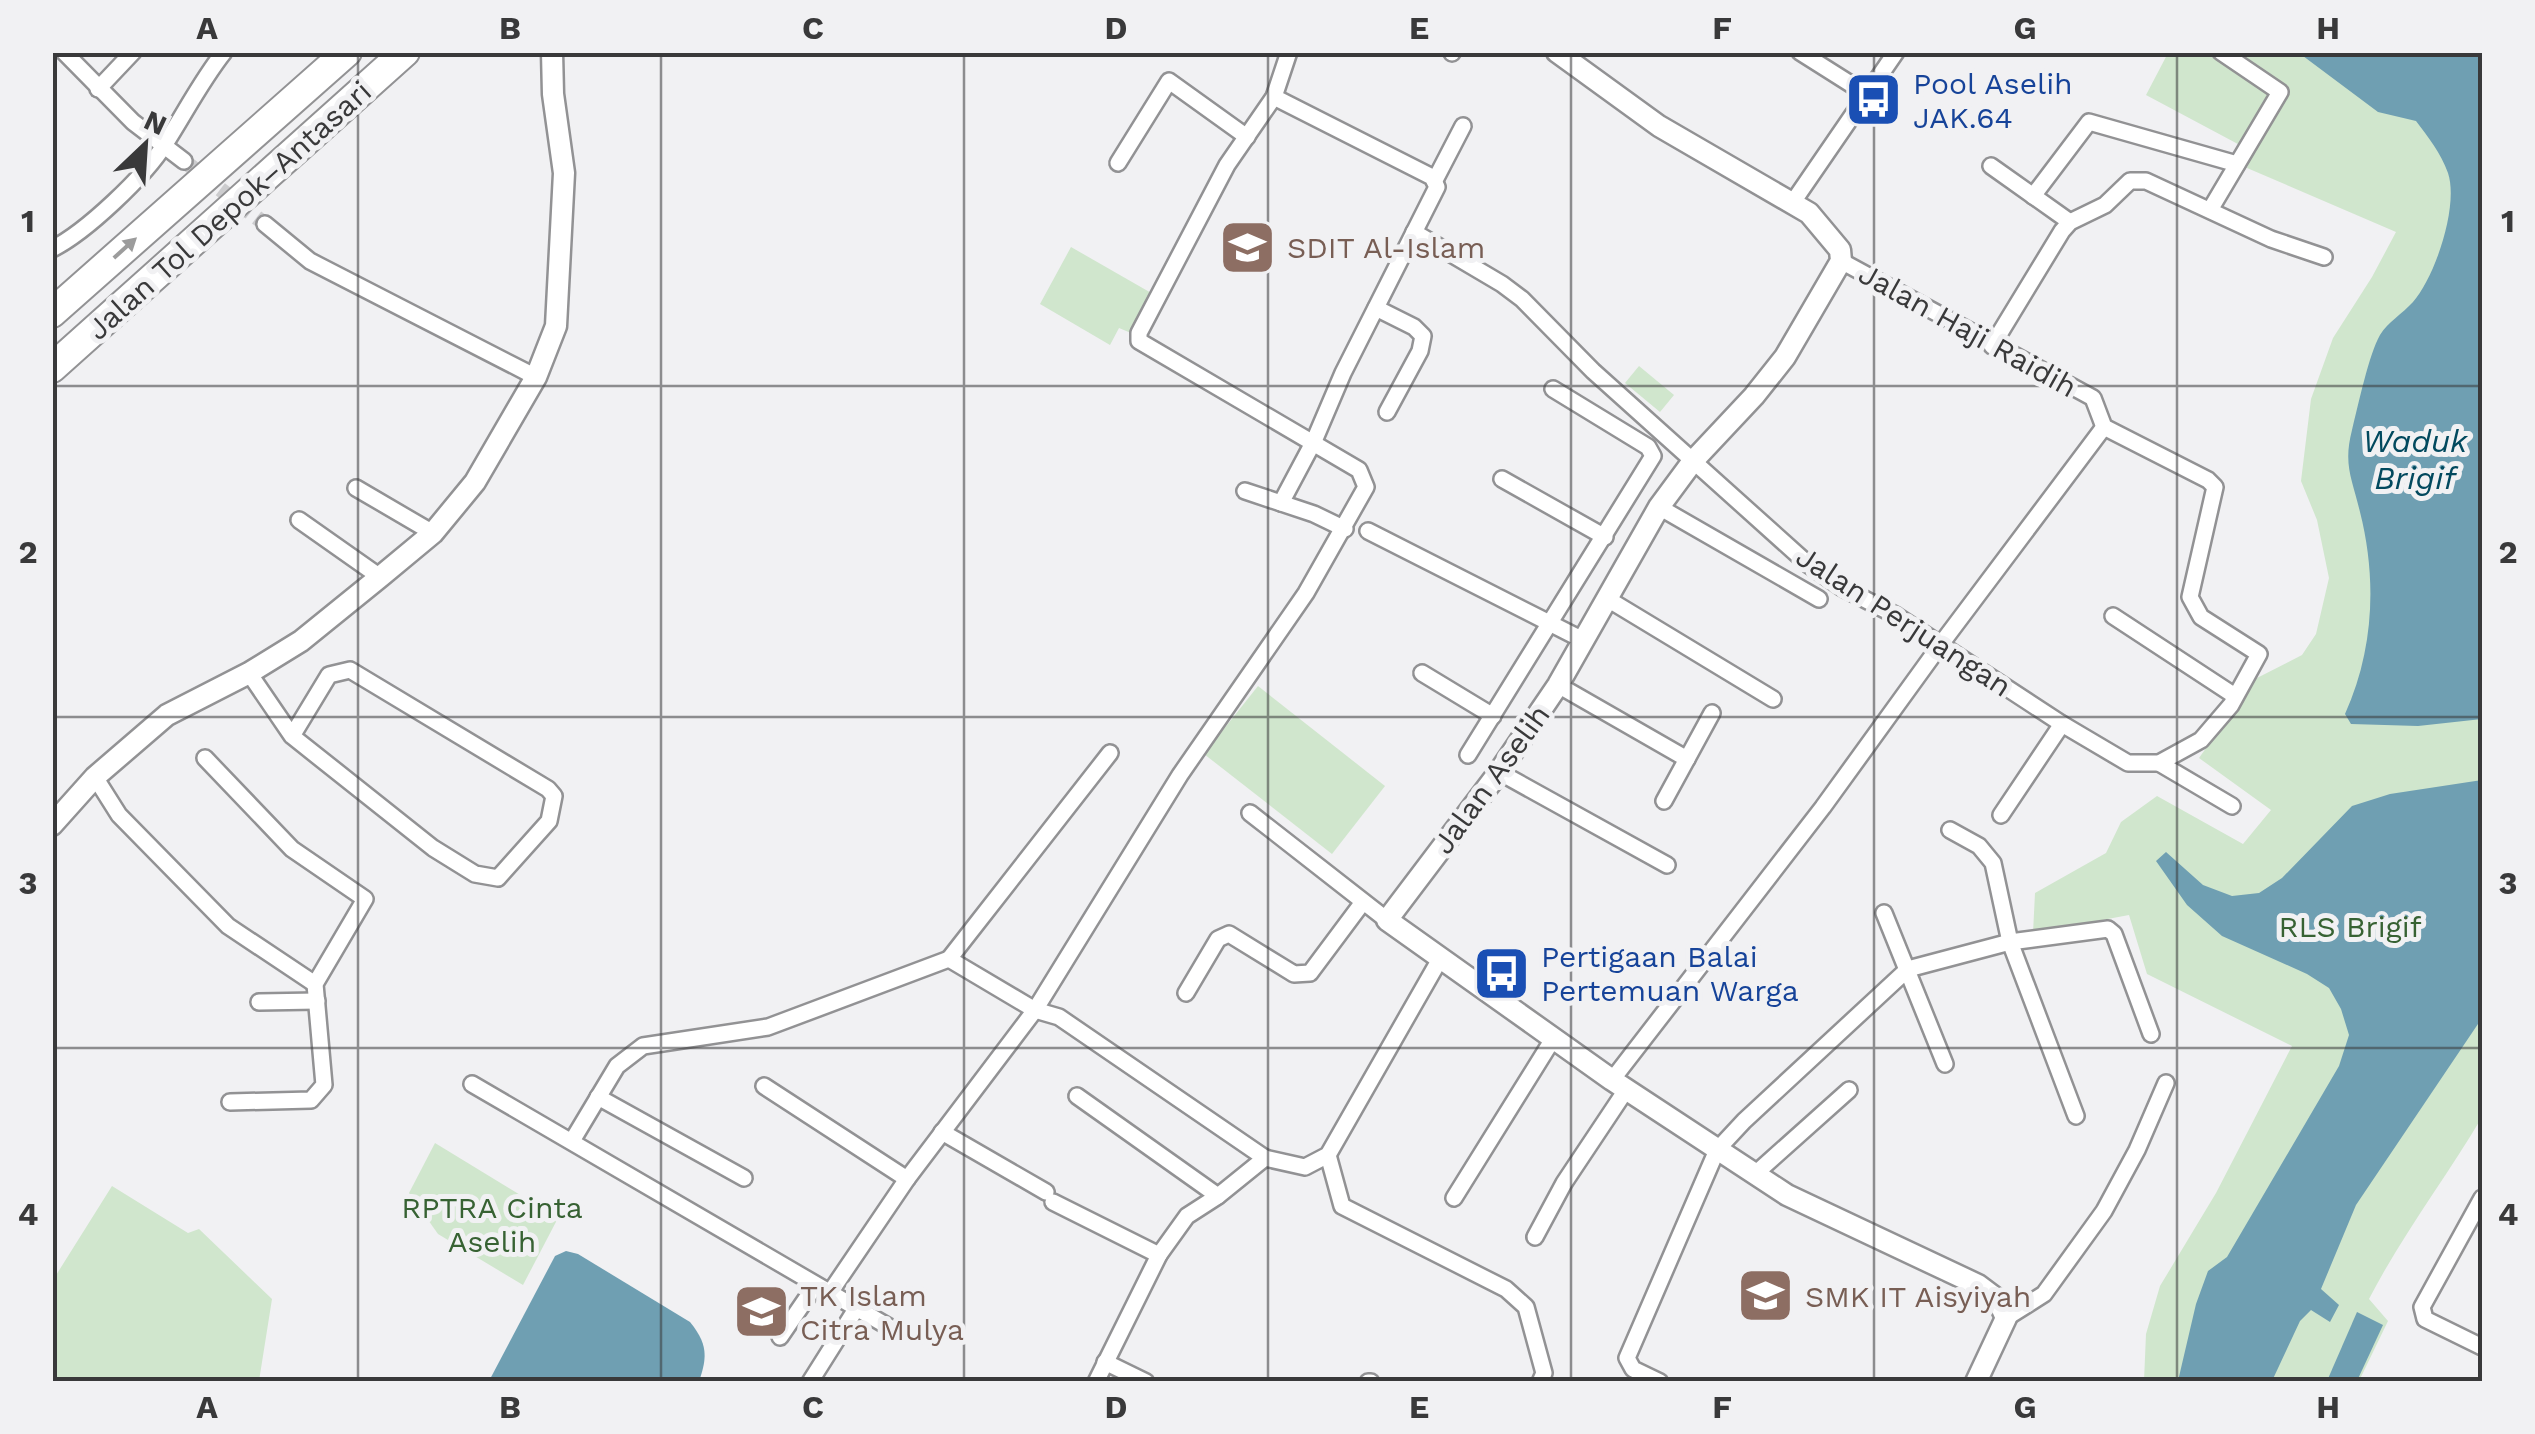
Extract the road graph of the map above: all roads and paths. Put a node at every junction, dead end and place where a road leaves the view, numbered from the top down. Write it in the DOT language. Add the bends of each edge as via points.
graph roads {
  1 [pos="64,52"];
  2 [pos="133,52"];
  3 [pos="224,52"];
  4 [pos="346,52"];
  5 [pos="405,52"];
  6 [pos="541,52"];
  7 [pos="552,52"];
  8 [pos="1289,52"];
  9 [pos="1558,52"];
  10 [pos="1800,52"];
  11 [pos="1896,52"];
  12 [pos="2221,52"];
  13 [pos="98,89"];
  14 [pos="554,94"];
  15 [pos="1868,95"];
  16 [pos="1274,97"];
  17 [pos="1463,126"];
  18 [pos="1247,137"];
  19 [pos="164,147"];
  20 [pos="184,162"];
  21 [pos="1118,163"];
  22 [pos="2237,164"];
  23 [pos="1991,166"];
  24 [pos="1434,179"];
  25 [pos="2033,196"];
  26 [pos="1793,202"];
  27 [pos="2210,210"];
  28 [pos="2070,222"];
  29 [pos="266,224"];
  30 [pos="1414,232"];
  31 [pos="52,249"];
  32 [pos="2324,257"];
  33 [pos="1841,260"];
  34 [pos="1376,308"];
  35 [pos="52,314"];
  36 [pos="1992,346"];
  37 [pos="52,368"];
  38 [pos="536,377"];
  39 [pos="1553,389"];
  40 [pos="1387,412"];
  41 [pos="2104,428"];
  42 [pos="1314,441"];
  43 [pos="1693,461"];
  44 [pos="1502,479"];
  45 [pos="356,488"];
  46 [pos="1246,491"];
  47 [pos="1281,502"];
  48 [pos="1660,507"];
  49 [pos="299,520"];
  50 [pos="1347,525"];
  51 [pos="1368,531"];
  52 [pos="433,533"];
  53 [pos="1604,537"];
  54 [pos="380,577"];
  55 [pos="1606,598"];
  56 [pos="1819,599"];
  57 [pos="2113,616"];
  58 [pos="1551,622"];
  59 [pos="1583,640"];
  60 [pos="1940,644"];
  61 [pos="249,673"];
  62 [pos="1422,673"];
  63 [pos="1558,686"];
  64 [pos="2235,696"];
  65 [pos="1772,699"];
  66 [pos="1712,713"];
  67 [pos="1493,716"];
  68 [pos="2062,724"];
  69 [pos="292,736"];
  70 [pos="1110,753"];
  71 [pos="1468,756"];
  72 [pos="205,758"];
  73 [pos="1687,759"];
  74 [pos="2159,763"];
  75 [pos="1499,772"];
  76 [pos="95,777"];
  77 [pos="1664,801"];
  78 [pos="2232,806"];
  79 [pos="1250,813"];
  80 [pos="55,816"];
  81 [pos="2001,816"];
  82 [pos="1950,830"];
  83 [pos="1666,864"];
  84 [pos="1364,902"];
  85 [pos="1884,913"];
  86 [pos="1388,920"];
  87 [pos="2010,942"];
  88 [pos="949,959"];
  89 [pos="1440,959"];
  90 [pos="1908,970"];
  91 [pos="315,984"];
  92 [pos="1186,993"];
  93 [pos="317,1001"];
  94 [pos="260,1002"];
  95 [pos="1035,1010"];
  96 [pos="2152,1034"];
  97 [pos="1553,1039"];
  98 [pos="1945,1064"];
  99 [pos="2166,1083"];
  100 [pos="472,1084"];
  101 [pos="1619,1085"];
  102 [pos="764,1086"];
  103 [pos="1849,1090"];
  104 [pos="1077,1096"];
  105 [pos="598,1097"];
  106 [pos="230,1102"];
  107 [pos="2076,1116"];
  108 [pos="942,1132"];
  109 [pos="572,1140"];
  110 [pos="1718,1150"];
  111 [pos="1328,1155"];
  112 [pos="1264,1158"];
  113 [pos="1755,1174"];
  114 [pos="744,1178"];
  115 [pos="907,1179"];
  116 [pos="1218,1196"];
  117 [pos="1454,1198"];
  118 [pos="2482,1198"];
  119 [pos="1535,1236"];
  120 [pos="1159,1255"];
  121 [pos="822,1290"];
  122 [pos="856,1309"];
  123 [pos="2006,1318"];
  124 [pos="890,1327"];
  125 [pos="780,1337"];
  126 [pos="2482,1348"];
  127 [pos="1105,1362"];
  128 [pos="810,1382"];
  129 [pos="1096,1382"];
  130 [pos="1146,1382"];
  131 [pos="1540,1382"];
  132 [pos="1660,1382"];
  133 [pos="1976,1382"];
  1 -- 13 [label="street"];
  2 -- 13 [label="street"];
  3 -- 19 [label="street"];
  35 -- 4 [label="highway, Jalan Tol Depok–Antasari, one-way"];
  5 -- 37 [label="highway, Jalan Tol Depok–Antasari"];
  6 -- 14 [label="street"];
  7 -- 14 [label="street"];
  8 -- 16 [label="street"];
  9 -- 26 [label="street" via="1658,126"];
  10 -- 15 [label="street"];
  11 -- 15 [label="street"];
  12 -- 22 [label="street" via="2280,92"];
  13 -- 19 [label="street"];
  14 -- 38 [label="street" via="564,173 562,233 556,326"];
  15 -- 26 [label="street"];
  16 -- 18 [label="street"];
  16 -- 24 [label="street"];
  17 -- 24 [label="street"];
  18 -- 21 [label="street" via="1169,81"];
  18 -- 42 [label="street" via="1162,286 1139,341"];
  19 -- 20 [label="street"];
  19 -- 31 [label="street" via="95,220"];
  22 -- 25 [label="street" via="2090,122"];
  22 -- 27 [label="street"];
  23 -- 25 [label="street"];
  24 -- 30 [label="street"];
  25 -- 28 [label="street"];
  26 -- 33 [label="street" via="1822,225"];
  27 -- 28 [label="street" via="2139,179"];
  27 -- 32 [label="street"];
  28 -- 36 [label="street"];
  29 -- 38 [label="street" via="310,261"];
  30 -- 34 [label="street"];
  30 -- 43 [label="street, Jalan Perjuangan" via="1512,292"];
  33 -- 36 [label="street, Jalan Haji Raidih"];
  33 -- 43 [label="street, Jalan Aselih" via="1785,357"];
  34 -- 40 [label="street" via="1423,336"];
  34 -- 42 [label="street"];
  36 -- 41 [label="street, Jalan Haji Raidih" via="2092,398"];
  38 -- 52 [label="street" via="475,482"];
  39 -- 53 [label="street" via="1654,456"];
  41 -- 60 [label="street"];
  41 -- 64 [label="street, Jalan Haji Raidih" via="2215,487 2190,597 2201,617 2259,654"];
  42 -- 47 [label="street"];
  42 -- 50 [label="street" via="1359,470 1366,487"];
  43 -- 48 [label="street, Jalan Aselih"];
  43 -- 60 [label="street, Jalan Perjuangan" via="1809,566"];
  44 -- 53 [label="street"];
  45 -- 52 [label="street"];
  46 -- 47 [label="street"];
  47 -- 50 [label="street"];
  48 -- 55 [label="street, Jalan Aselih"];
  48 -- 56 [label="street"];
  49 -- 54 [label="street"];
  50 -- 95 [label="street"];
  51 -- 58 [label="street"];
  52 -- 54 [label="street"];
  53 -- 58 [label="street"];
  54 -- 61 [label="street"];
  55 -- 59 [label="street, Jalan Aselih"];
  55 -- 65 [label="street"];
  57 -- 64 [label="street"];
  58 -- 59 [label="street"];
  58 -- 67 [label="street"];
  59 -- 63 [label="street, Jalan Aselih"];
  60 -- 68 [label="street, Jalan Perjuangan"];
  60 -- 101 [label="street"];
  61 -- 69 [label="street"];
  61 -- 76 [label="street" via="167,715"];
  62 -- 67 [label="street"];
  63 -- 73 [label="street"];
  63 -- 75 [label="street, Jalan Aselih"];
  64 -- 74 [label="street" via="2201,740"];
  66 -- 73 [label="street"];
  67 -- 71 [label="street"];
  68 -- 74 [label="street, Jalan Perjuangan" via="2128,763"];
  68 -- 81 [label="street"];
  69 -- 69 [label="street" via="476,874 498,878 549,821 554,796 548,789 350,670 330,675"];
  70 -- 88 [label="street"];
  72 -- 91 [label="street" via="292,849 366,899"];
  73 -- 77 [label="street"];
  74 -- 78 [label="street, Jalan Perjuangan"];
  75 -- 83 [label="street"];
  75 -- 86 [label="street, Jalan Aselih"];
  76 -- 80 [label="street"];
  76 -- 91 [label="street" via="119,815 228,926"];
  79 -- 84 [label="street"];
  82 -- 87 [label="street" via="1993,863"];
  84 -- 86 [label="street"];
  84 -- 92 [label="street" via="1310,973 1294,974 1229,934 1218,939"];
  85 -- 90 [label="street"];
  86 -- 89 [label="street"];
  87 -- 90 [label="street"];
  87 -- 96 [label="street" via="2110,930"];
  87 -- 107 [label="street"];
  88 -- 95 [label="street"];
  88 -- 105 [label="street" via="768,1028 643,1046 617,1066"];
  89 -- 97 [label="street"];
  89 -- 111 [label="street"];
  90 -- 98 [label="street"];
  90 -- 110 [label="street"];
  91 -- 93 [label="street"];
  93 -- 94 [label="street"];
  93 -- 106 [label="street" via="324,1085 311,1100"];
  95 -- 108 [label="street"];
  95 -- 112 [label="street" via="1058,1018"];
  97 -- 101 [label="street"];
  97 -- 117 [label="street"];
  99 -- 123 [label="street" via="2104,1212 2044,1294"];
  100 -- 109 [label="street"];
  101 -- 110 [label="street"];
  101 -- 119 [label="street"];
  102 -- 115 [label="street"];
  103 -- 113 [label="street"];
  104 -- 116 [label="street"];
  105 -- 109 [label="street"];
  105 -- 114 [label="street"];
  108 -- 115 [label="street"];
  108 -- 120 [label="street"];
  109 -- 121 [label="street"];
  110 -- 113 [label="street"];
  110 -- 132 [label="street" via="1627,1358 1633,1370"];
  111 -- 112 [label="street" via="1305,1166"];
  111 -- 131 [label="street" via="1342,1206 1506,1288 1526,1307 1544,1373"];
  112 -- 116 [label="street"];
  113 -- 123 [label="street" via="1978,1285 1998,1300"];
  115 -- 121 [label="street"];
  116 -- 120 [label="street" via="1187,1216"];
  118 -- 126 [label="street" via="2422,1307 2426,1319"];
  120 -- 127 [label="street"];
  121 -- 122 [label="street"];
  121 -- 125 [label="street"];
  122 -- 124 [label="street"];
  122 -- 128 [label="street"];
  123 -- 133 [label="street"];
  127 -- 129 [label="street"];
  127 -- 130 [label="street"];
}
